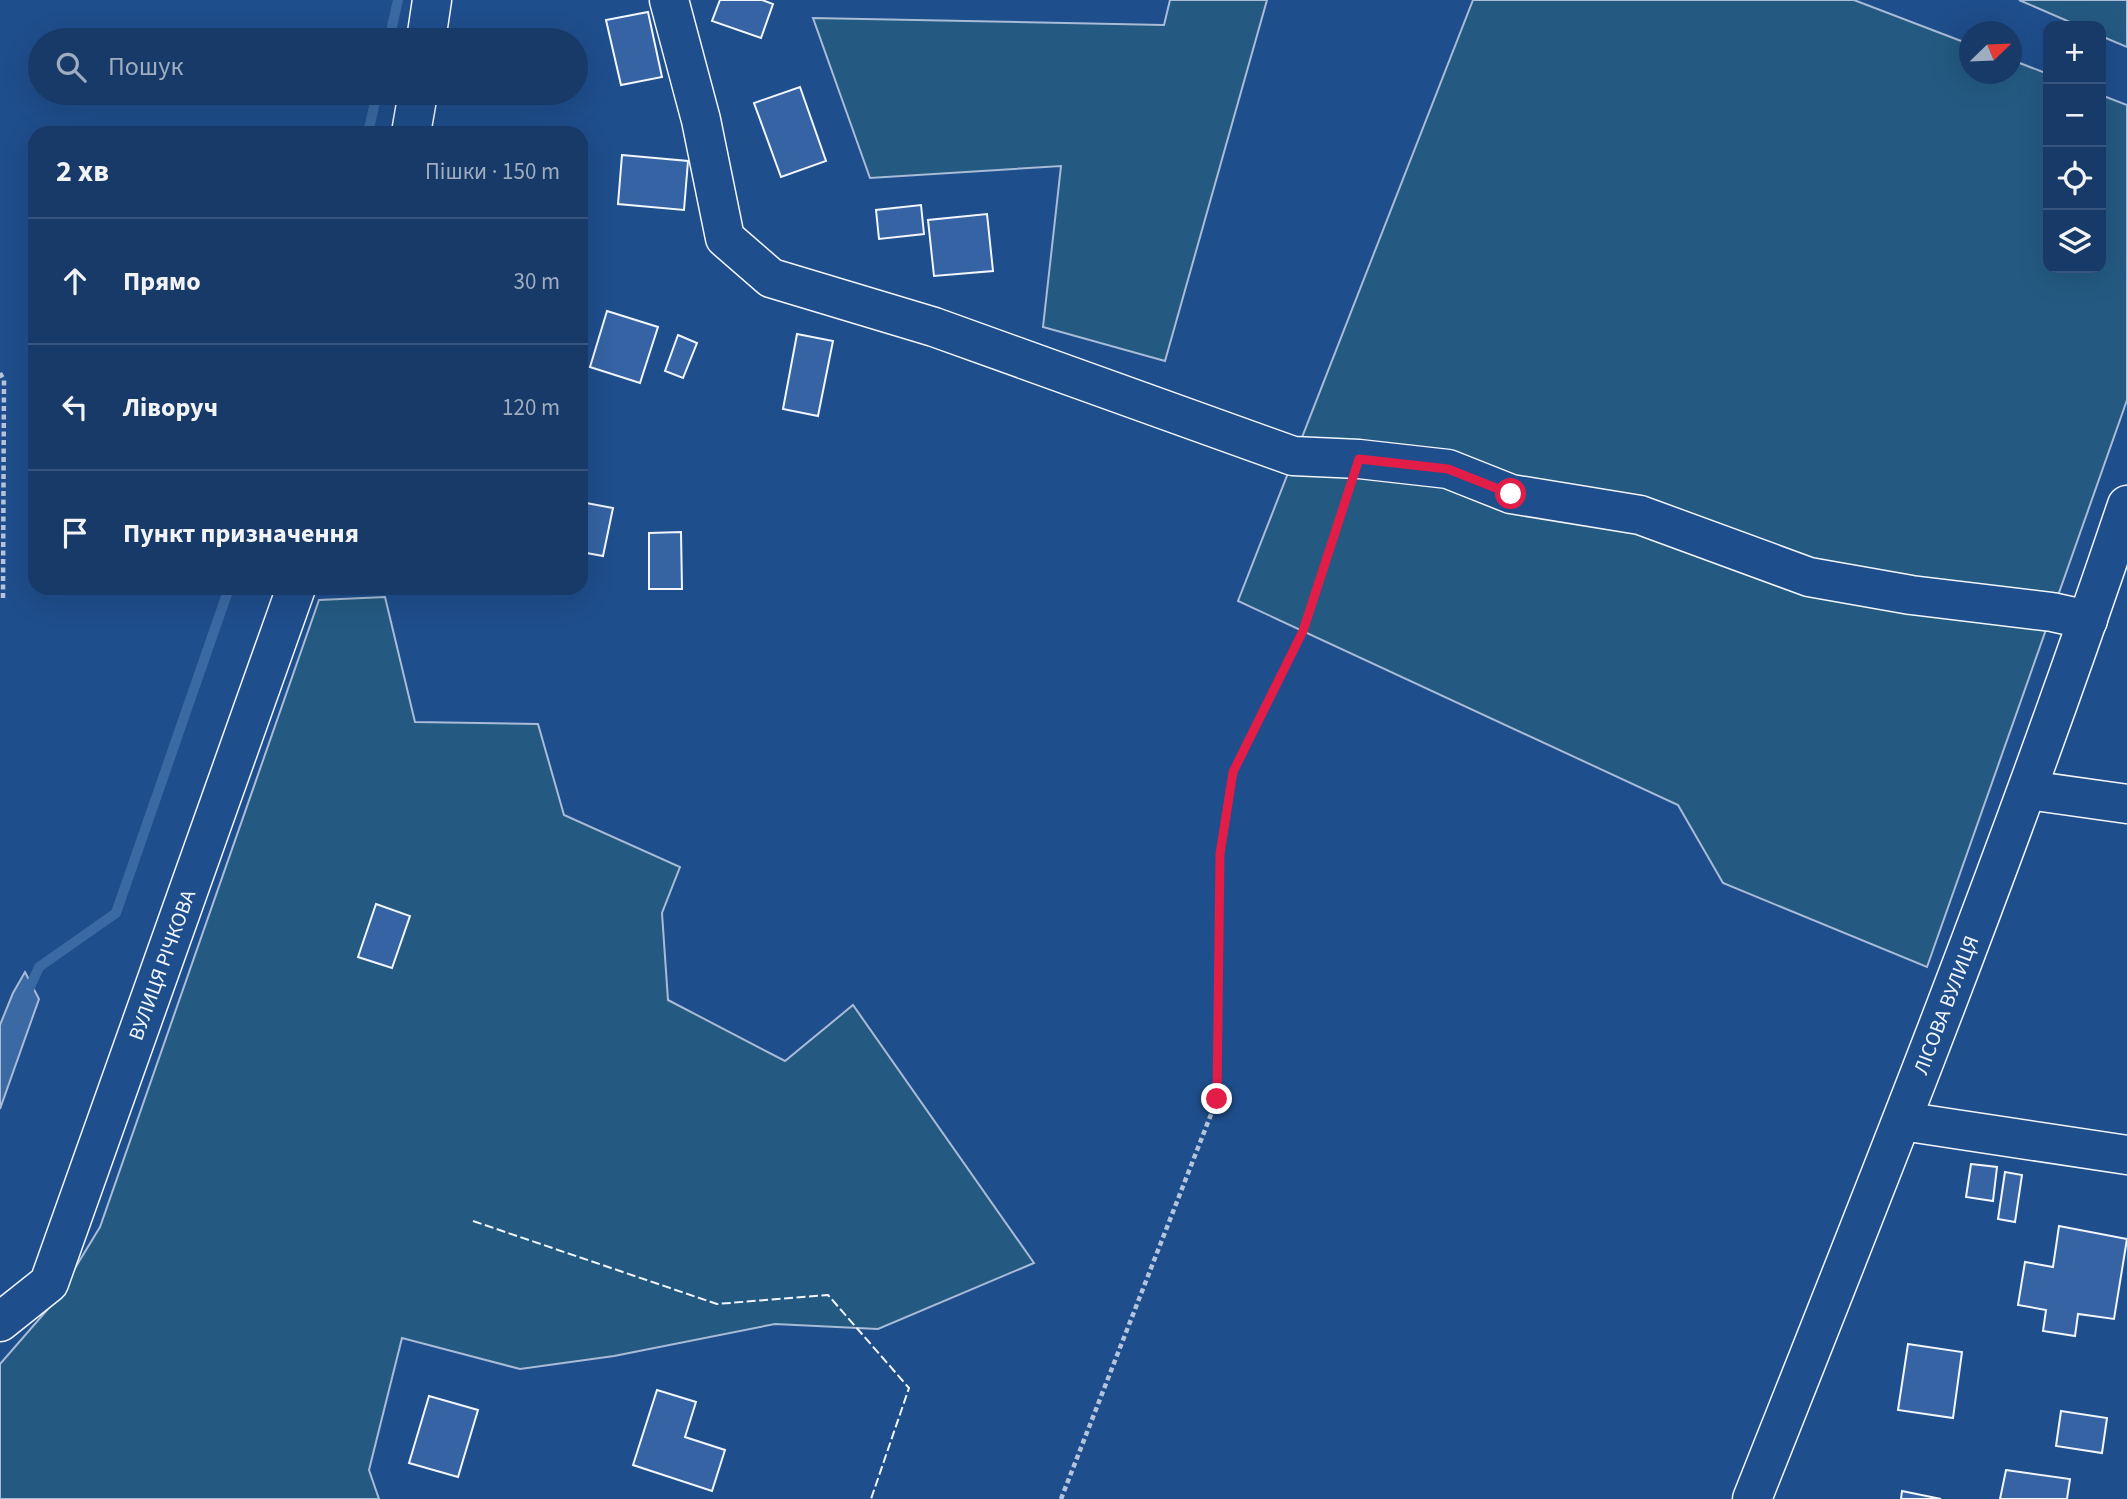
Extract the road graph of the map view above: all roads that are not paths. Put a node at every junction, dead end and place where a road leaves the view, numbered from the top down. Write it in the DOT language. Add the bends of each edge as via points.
graph roads {
  1 [pos="432,0"];
  2 [pos="669,0"];
  3 [pos="428,28"];
  4 [pos="416,105"];
  5 [pos="412,126"];
  6 [pos="2127,505"];
  7 [pos="294,595"];
  8 [pos="2088,620"];
  9 [pos="2028,790"];
  10 [pos="2127,804"];
  11 [pos="1902,1122"];
  12 [pos="2127,1155"];
  13 [pos="0,1322"];
  14 [pos="1752,1499"];
  1 -- 3 [label="street"];
  2 -- 8 [label="street" via="726,238 771,278 934,327 1293,456 1448,469 1511,494 1640,515 1809,577"];
  4 -- 5 [label="street"];
  6 -- 8 [label="street, ЛІСОВА ВУЛИЦЯ"];
  7 -- 13 [label="street, ВУЛИЦЯ РІЧКОВА" via="49,1283"];
  8 -- 9 [label="street, ЛІСОВА ВУЛИЦЯ"];
  9 -- 10 [label="street"];
  9 -- 11 [label="street, ЛІСОВА ВУЛИЦЯ"];
  11 -- 12 [label="street"];
  11 -- 14 [label="street, ЛІСОВА ВУЛИЦЯ"];
}
